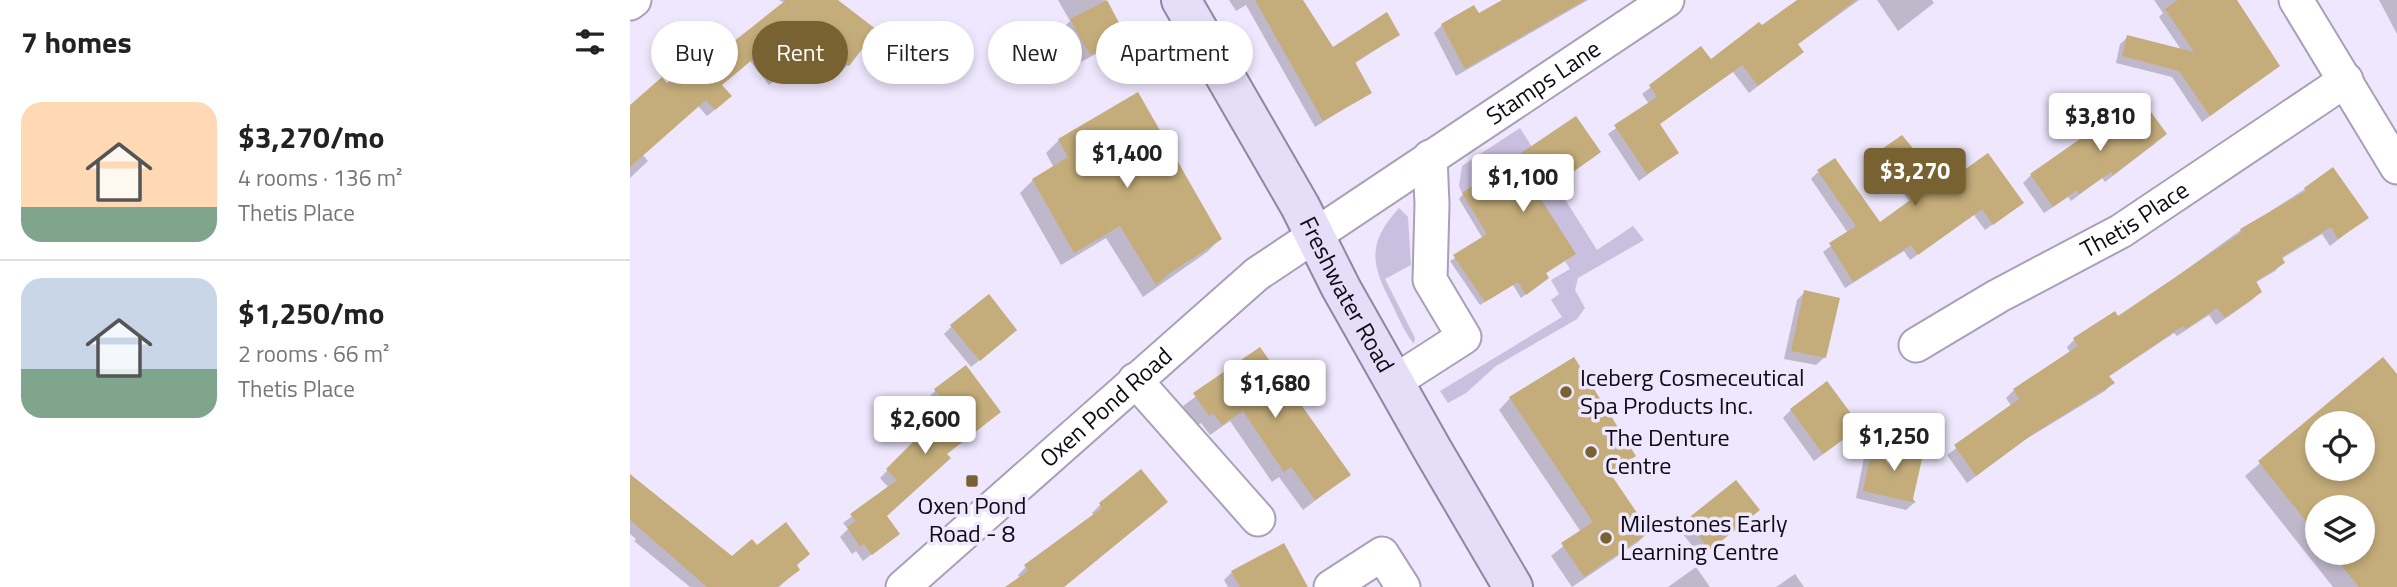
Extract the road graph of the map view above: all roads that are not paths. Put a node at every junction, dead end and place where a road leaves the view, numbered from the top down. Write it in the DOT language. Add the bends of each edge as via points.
graph roads {
  1 [pos="1181,0"];
  2 [pos="1667,0"];
  3 [pos="2296,0"];
  4 [pos="2346,80"];
  5 [pos="1430,157"];
  6 [pos="2397,167"];
  7 [pos="1316,236"];
  8 [pos="1916,345"];
  9 [pos="1135,380"];
  10 [pos="1394,382"];
  11 [pos="1258,519"];
  12 [pos="922,581"];
  13 [pos="1331,587"];
  14 [pos="1402,587"];
  15 [pos="1513,587"];
  1 -- 7 [label="main road, Freshwater Road"];
  2 -- 5 [label="street, Stamps Lane"];
  3 -- 4 [label="street"];
  4 -- 6 [label="street"];
  4 -- 8 [label="street, Thetis Place" via="2130,225"];
  5 -- 7 [label="street, Stamps Lane"];
  5 -- 10 [label="street" via="1430,280 1464,337"];
  7 -- 9 [label="street, Oxen Pond Road" via="1256,274"];
  7 -- 10 [label="main road, Freshwater Road"];
  9 -- 11 [label="street"];
  9 -- 12 [label="street, Oxen Pond Road"];
  10 -- 15 [label="main road, Freshwater Road"];
  13 -- 14 [label="street" via="1382,555"];
}
